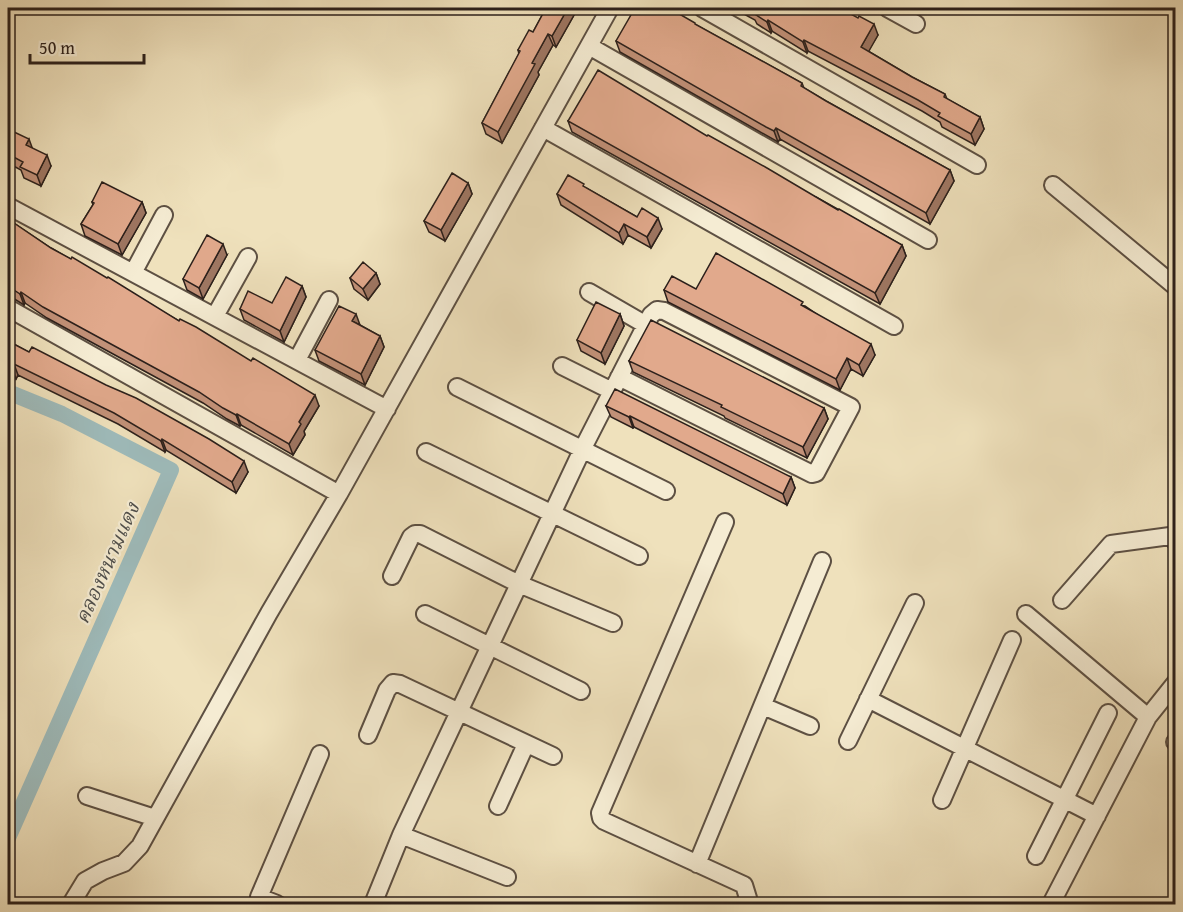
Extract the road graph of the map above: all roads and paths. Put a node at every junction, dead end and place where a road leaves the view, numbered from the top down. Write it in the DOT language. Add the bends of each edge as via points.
graph roads {
  1 [pos="610,8"];
  2 [pos="702,8"];
  3 [pos="887,8"];
  4 [pos="916,24"];
  5 [pos="589,46"];
  6 [pos="543,128"];
  7 [pos="977,165"];
  8 [pos="1053,185"];
  9 [pos="8,206"];
  10 [pos="164,215"];
  11 [pos="928,240"];
  12 [pos="248,257"];
  13 [pos="133,273"];
  14 [pos="1176,287"];
  15 [pos="589,292"];
  16 [pos="329,300"];
  17 [pos="8,309"];
  18 [pos="214,316"];
  19 [pos="646,325"];
  20 [pos="894,326"];
  21 [pos="297,360"];
  22 [pos="562,366"];
  23 [pos="616,384"];
  24 [pos="457,387"];
  25 [pos="387,409"];
  26 [pos="583,448"];
  27 [pos="426,452"];
  28 [pos="666,491"];
  29 [pos="339,494"];
  30 [pos="552,514"];
  31 [pos="725,522"];
  32 [pos="1174,536"];
  33 [pos="639,556"];
  34 [pos="822,561"];
  35 [pos="392,576"];
  36 [pos="519,584"];
  37 [pos="1062,600"];
  38 [pos="915,603"];
  39 [pos="425,614"];
  40 [pos="1026,614"];
  41 [pos="613,623"];
  42 [pos="1012,640"];
  43 [pos="490,646"];
  44 [pos="1176,682"];
  45 [pos="581,691"];
  46 [pos="868,699"];
  47 [pos="763,706"];
  48 [pos="459,713"];
  49 [pos="1108,713"];
  50 [pos="1148,717"];
  51 [pos="810,726"];
  52 [pos="368,735"];
  53 [pos="848,741"];
  54 [pos="526,744"];
  55 [pos="965,748"];
  56 [pos="320,754"];
  57 [pos="553,756"];
  58 [pos="87,796"];
  59 [pos="1065,799"];
  60 [pos="942,800"];
  61 [pos="498,806"];
  62 [pos="1097,816"];
  63 [pos="155,818"];
  64 [pos="401,835"];
  65 [pos="1036,856"];
  66 [pos="697,864"];
  67 [pos="507,877"];
  68 [pos="258,901"];
  69 [pos="71,904"];
  70 [pos="277,904"];
  71 [pos="373,904"];
  72 [pos="744,904"];
  73 [pos="1051,904"];
  1 -- 5 [label="street"];
  2 -- 7 [label="street"];
  3 -- 4 [label="street"];
  5 -- 6 [label="street"];
  5 -- 11 [label="street"];
  6 -- 20 [label="street"];
  6 -- 25 [label="street"];
  8 -- 14 [label="street"];
  9 -- 13 [label="street"];
  10 -- 13 [label="street"];
  12 -- 18 [label="street"];
  13 -- 18 [label="street"];
  15 -- 19 [label="street"];
  16 -- 21 [label="street"];
  17 -- 29 [label="street"];
  18 -- 21 [label="street"];
  19 -- 23 [label="street"];
  19 -- 23 [label="street" via="657,310 664,311 849,406 850,410 812,474"];
  21 -- 25 [label="street"];
  22 -- 23 [label="street"];
  23 -- 26 [label="street"];
  24 -- 26 [label="street"];
  25 -- 29 [label="street"];
  26 -- 28 [label="street"];
  26 -- 30 [label="street"];
  27 -- 30 [label="street"];
  29 -- 63 [label="street"];
  30 -- 33 [label="street"];
  30 -- 36 [label="street"];
  31 -- 66 [label="street" via="600,813 604,821"];
  32 -- 37 [label="street" via="1111,544"];
  34 -- 47 [label="street"];
  35 -- 36 [label="street" via="411,537 420,534"];
  36 -- 41 [label="street"];
  36 -- 43 [label="street"];
  38 -- 46 [label="street"];
  39 -- 43 [label="street"];
  40 -- 50 [label="street"];
  42 -- 55 [label="street"];
  43 -- 45 [label="street"];
  43 -- 48 [label="street"];
  44 -- 50 [label="street"];
  46 -- 53 [label="street"];
  46 -- 55 [label="street"];
  47 -- 51 [label="street"];
  47 -- 66 [label="street"];
  48 -- 52 [label="street" via="393,683"];
  48 -- 54 [label="street"];
  48 -- 64 [label="street"];
  49 -- 59 [label="street"];
  50 -- 62 [label="street"];
  54 -- 57 [label="street"];
  54 -- 61 [label="street"];
  55 -- 59 [label="street"];
  55 -- 60 [label="street"];
  56 -- 68 [label="street"];
  58 -- 63 [label="street"];
  59 -- 62 [label="street"];
  59 -- 65 [label="street"];
  62 -- 73 [label="street"];
  63 -- 69 [label="street" via="140,846 124,863 85,881"];
  64 -- 67 [label="street"];
  64 -- 71 [label="street"];
  66 -- 72 [label="street" via="744,885 748,898"];
  68 -- 70 [label="street"];
}
